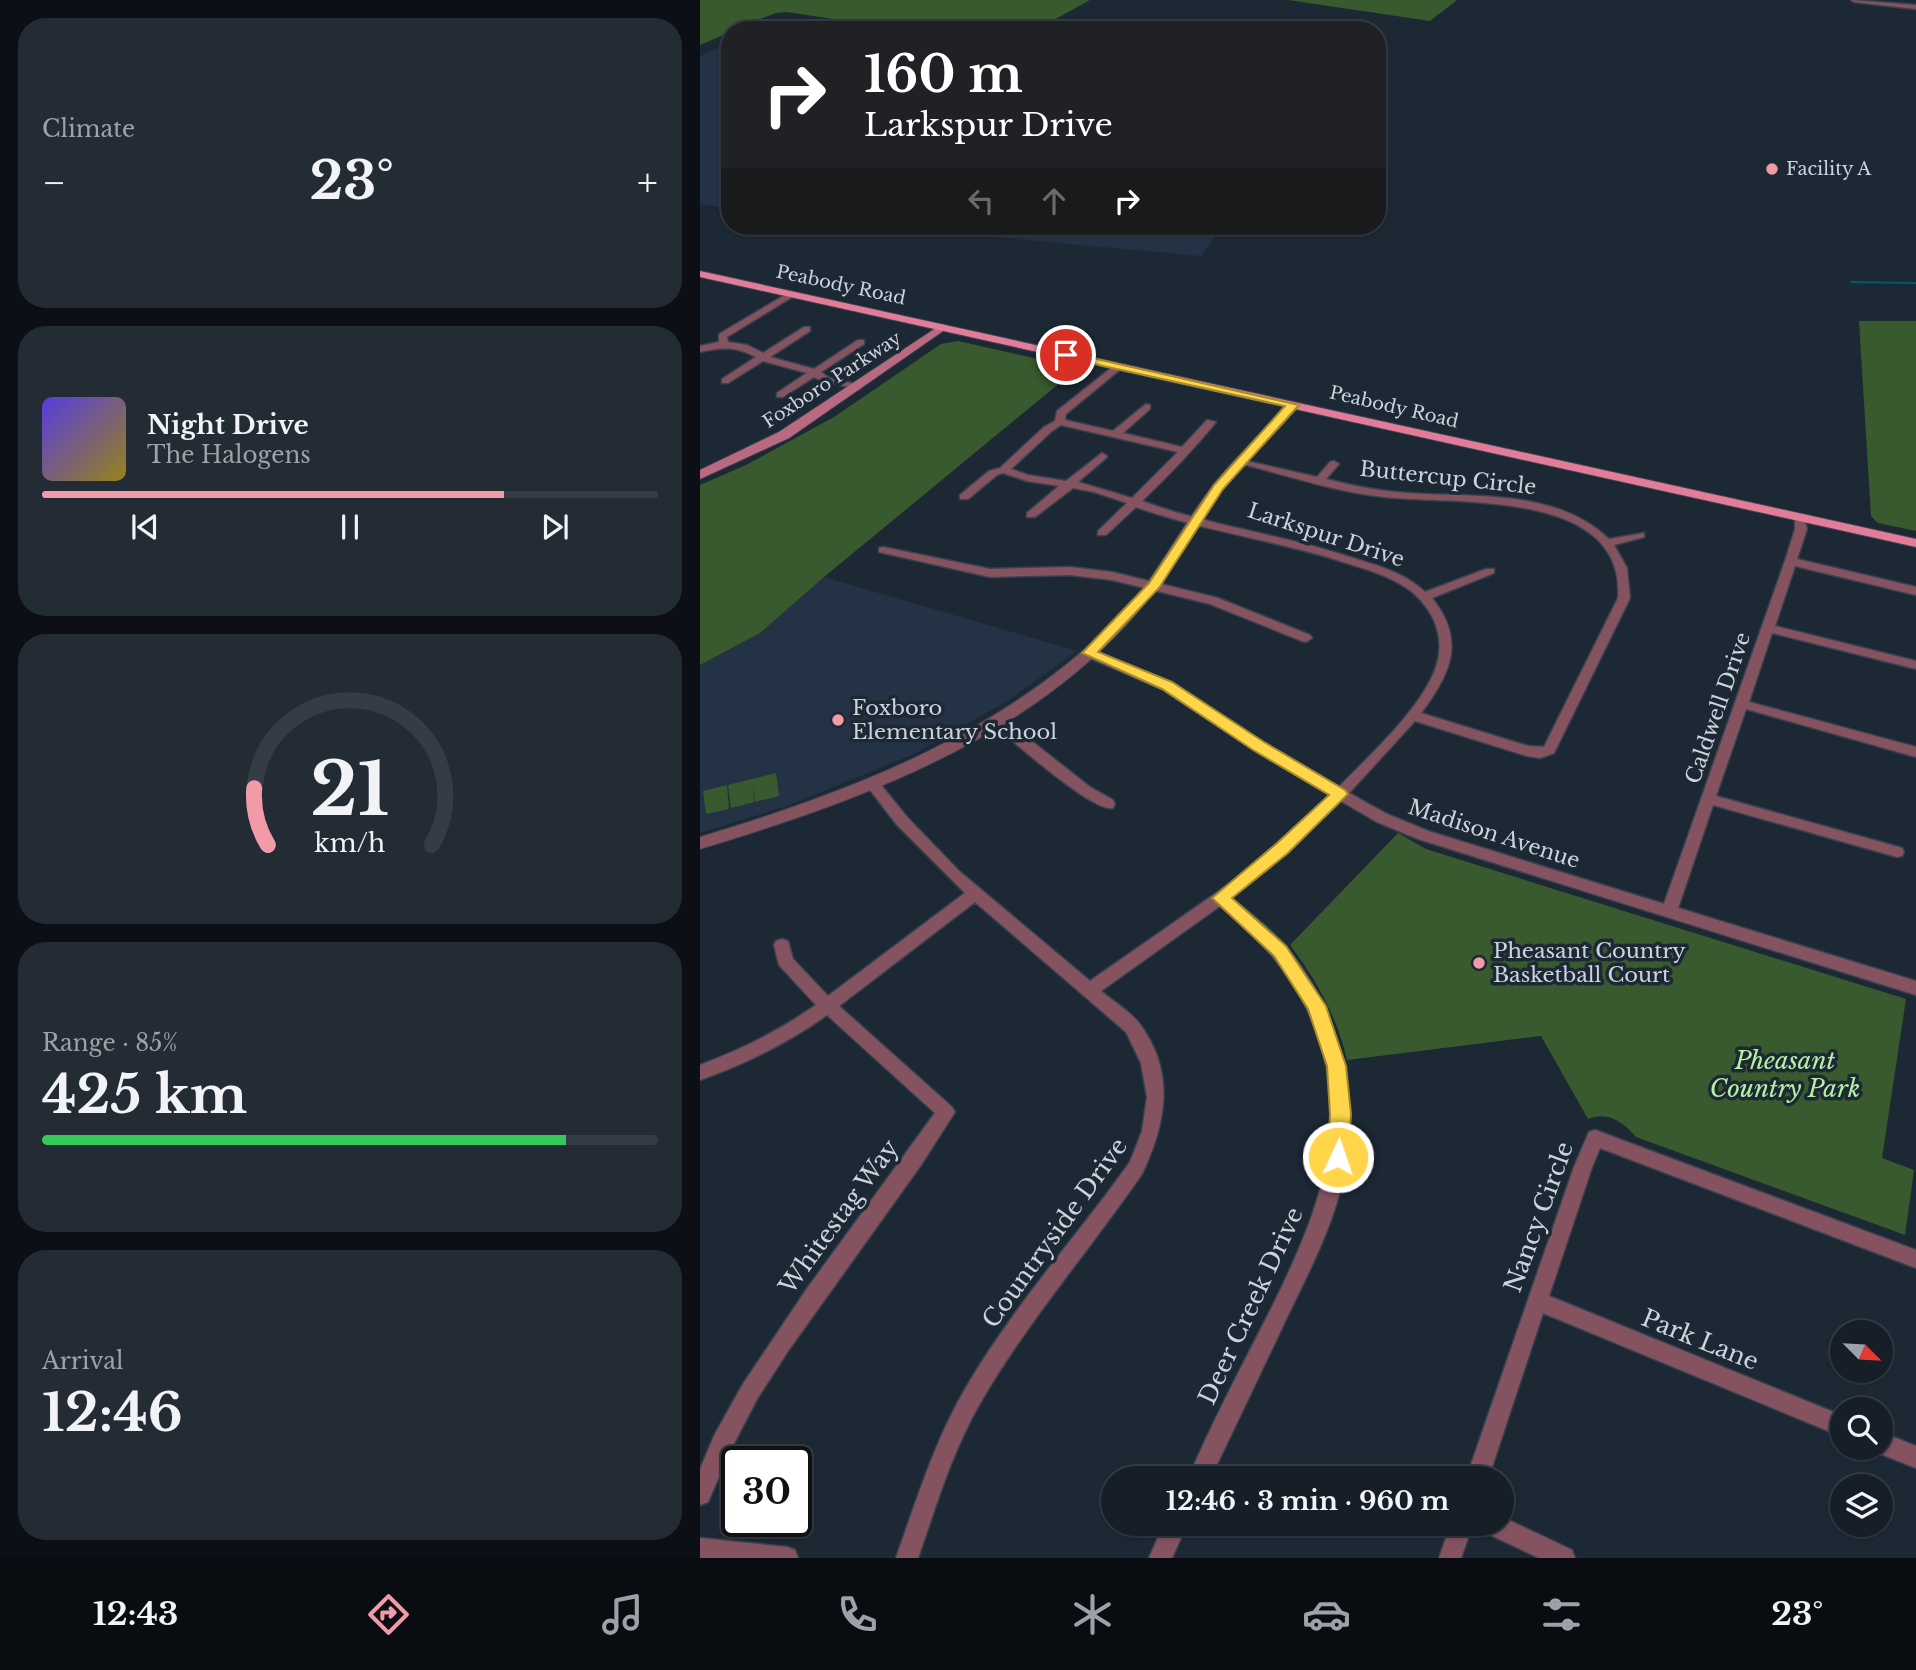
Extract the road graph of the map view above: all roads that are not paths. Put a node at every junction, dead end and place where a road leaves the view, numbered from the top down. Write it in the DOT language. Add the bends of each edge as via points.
graph roads {
  1 [pos="1854,0"];
  2 [pos="1916,7"];
  3 [pos="700,274"];
  4 [pos="793,294"];
  5 [pos="796,327"];
  6 [pos="942,327"];
  7 [pos="807,330"];
  8 [pos="820,332"];
  9 [pos="850,339"];
  10 [pos="861,342"];
  11 [pos="724,344"];
  12 [pos="873,345"];
  13 [pos="700,349"];
  14 [pos="764,357"];
  15 [pos="1118,367"];
  16 [pos="815,373"];
  17 [pos="712,378"];
  18 [pos="725,381"];
  19 [pos="737,384"];
  20 [pos="857,387"];
  21 [pos="766,392"];
  22 [pos="780,396"];
  23 [pos="792,398"];
  24 [pos="1293,405"];
  25 [pos="1146,407"];
  26 [pos="1060,422"];
  27 [pos="1211,422"];
  28 [pos="1115,435"];
  29 [pos="1183,450"];
  30 [pos="1102,456"];
  31 [pos="1242,461"];
  32 [pos="1334,464"];
  33 [pos="1003,470"];
  34 [pos="700,475"];
  35 [pos="1320,480"];
  36 [pos="1067,485"];
  37 [pos="964,497"];
  38 [pos="1136,501"];
  39 [pos="1031,515"];
  40 [pos="1799,517"];
  41 [pos="1197,520"];
  42 [pos="1102,533"];
  43 [pos="1640,535"];
  44 [pos="1607,542"];
  45 [pos="1916,543"];
  46 [pos="883,550"];
  47 [pos="1791,562"];
  48 [pos="1490,571"];
  49 [pos="1154,585"];
  50 [pos="1916,590"];
  51 [pos="1425,596"];
  52 [pos="1768,628"];
  53 [pos="1306,638"];
  54 [pos="1089,653"];
  55 [pos="1916,665"];
  56 [pos="1742,704"];
  57 [pos="1412,715"];
  58 [pos="996,720"];
  59 [pos="1916,751"];
  60 [pos="872,783"];
  61 [pos="1340,794"];
  62 [pos="1709,799"];
  63 [pos="1108,804"];
  64 [pos="700,843"];
  65 [pos="1897,852"];
  66 [pos="975,894"];
  67 [pos="1220,898"];
  68 [pos="1669,912"];
  69 [pos="782,945"];
  70 [pos="1916,988"];
  71 [pos="1090,990"];
  72 [pos="826,1005"];
  73 [pos="700,1073"];
  74 [pos="1916,1259"];
  75 [pos="1537,1301"];
  76 [pos="1830,1422"];
  77 [pos="1893,1448"];
  78 [pos="1916,1457"];
  79 [pos="1205,1466"];
  80 [pos="1481,1466"];
  81 [pos="700,1494"];
  82 [pos="1514,1534"];
  83 [pos="1170,1536"];
  84 [pos="1458,1536"];
  85 [pos="700,1549"];
  86 [pos="787,1558"];
  87 [pos="907,1558"];
  88 [pos="1160,1558"];
  89 [pos="1450,1558"];
  90 [pos="1564,1558"];
  1 -- 2 [label="street"];
  3 -- 4 [label="main road, Peabody Road"];
  4 -- 6 [label="main road, Peabody Road"];
  4 -- 11 [label="street" via="722,336"];
  5 -- 7 [label="street"];
  6 -- 15 [label="main road, Peabody Road"];
  6 -- 20 [label="main road, Foxboro Parkway"];
  7 -- 8 [label="street"];
  7 -- 14 [label="street"];
  9 -- 10 [label="street"];
  10 -- 12 [label="street"];
  10 -- 16 [label="street"];
  11 -- 13 [label="street"];
  11 -- 14 [label="street"];
  14 -- 16 [label="street"];
  14 -- 18 [label="street"];
  15 -- 24 [label="main road, Peabody Road"];
  15 -- 26 [label="street" via="1061,413"];
  16 -- 20 [label="street"];
  16 -- 22 [label="street"];
  17 -- 18 [label="street"];
  18 -- 19 [label="street"];
  20 -- 34 [label="main road, Foxboro Parkway" via="783,435"];
  21 -- 22 [label="street"];
  22 -- 23 [label="street"];
  24 -- 31 [label="street"];
  24 -- 40 [label="main road, Peabody Road"];
  25 -- 28 [label="street"];
  26 -- 28 [label="street"];
  26 -- 33 [label="street"];
  27 -- 29 [label="street"];
  28 -- 29 [label="street"];
  29 -- 38 [label="street"];
  30 -- 36 [label="street"];
  31 -- 35 [label="street, Buttercup Circle"];
  31 -- 41 [label="street"];
  32 -- 35 [label="street"];
  33 -- 36 [label="street, Larkspur Drive"];
  33 -- 37 [label="street"];
  35 -- 44 [label="street, Buttercup Circle" via="1390,495 1527,504 1575,520"];
  36 -- 38 [label="street, Larkspur Drive"];
  36 -- 39 [label="street"];
  38 -- 41 [label="street, Larkspur Drive" via="1144,508"];
  38 -- 42 [label="street"];
  40 -- 45 [label="main road, Peabody Road"];
  40 -- 47 [label="street, Caldwell Drive" via="1801,529"];
  41 -- 49 [label="street"];
  41 -- 51 [label="street, Larkspur Drive" via="1254,532 1381,571"];
  43 -- 44 [label="street"];
  44 -- 57 [label="street, Buttercup Circle" via="1623,572 1624,598 1549,750 1527,751"];
  46 -- 49 [label="street" via="990,573 1089,572"];
  47 -- 50 [label="street"];
  47 -- 52 [label="street, Caldwell Drive"];
  48 -- 51 [label="street"];
  49 -- 53 [label="street" via="1213,601"];
  49 -- 54 [label="street"];
  51 -- 57 [label="street, Larkspur Drive" via="1444,624 1446,648 1441,670"];
  52 -- 55 [label="street"];
  52 -- 56 [label="street, Caldwell Drive"];
  54 -- 58 [label="street"];
  54 -- 61 [label="street, Madison Avenue" via="1167,686"];
  56 -- 59 [label="street"];
  56 -- 62 [label="street, Caldwell Drive"];
  57 -- 61 [label="street, Larkspur Drive"];
  58 -- 60 [label="street" via="931,757"];
  58 -- 63 [label="street"];
  60 -- 64 [label="street"];
  60 -- 66 [label="street, Countryside Drive" via="902,821"];
  61 -- 67 [label="street, Larkspur Drive" via="1282,849"];
  61 -- 68 [label="street, Madison Avenue" via="1423,835"];
  62 -- 65 [label="street"];
  62 -- 68 [label="street, Caldwell Drive"];
  66 -- 71 [label="street, Countryside Drive"];
  66 -- 72 [label="street"];
  67 -- 71 [label="street, Larkspur Drive"];
  67 -- 79 [label="street, Deer Creek Drive" via="1280,951 1316,1006 1337,1066 1340,1114 1338,1157 1329,1199 1309,1252"];
  68 -- 70 [label="street, Madison Avenue"];
  69 -- 72 [label="street" via="785,961"];
  71 -- 87 [label="street, Countryside Drive" via="1132,1027 1144,1046 1157,1084 1148,1147 1121,1191 1006,1343 971,1400 945,1454"];
  72 -- 73 [label="street" via="753,1051"];
  72 -- 81 [label="street, Whitestag Way" via="946,1112 791,1326 736,1416"];
  74 -- 75 [label="street, Nancy Circle" via="1595,1138"];
  75 -- 76 [label="street, Park Lane"];
  75 -- 80 [label="street, Nancy Circle"];
  77 -- 78 [label="street"];
  82 -- 90 [label="street"];
  83 -- 88 [label="street"];
  84 -- 89 [label="street"];
  85 -- 86 [label="street"];
}
